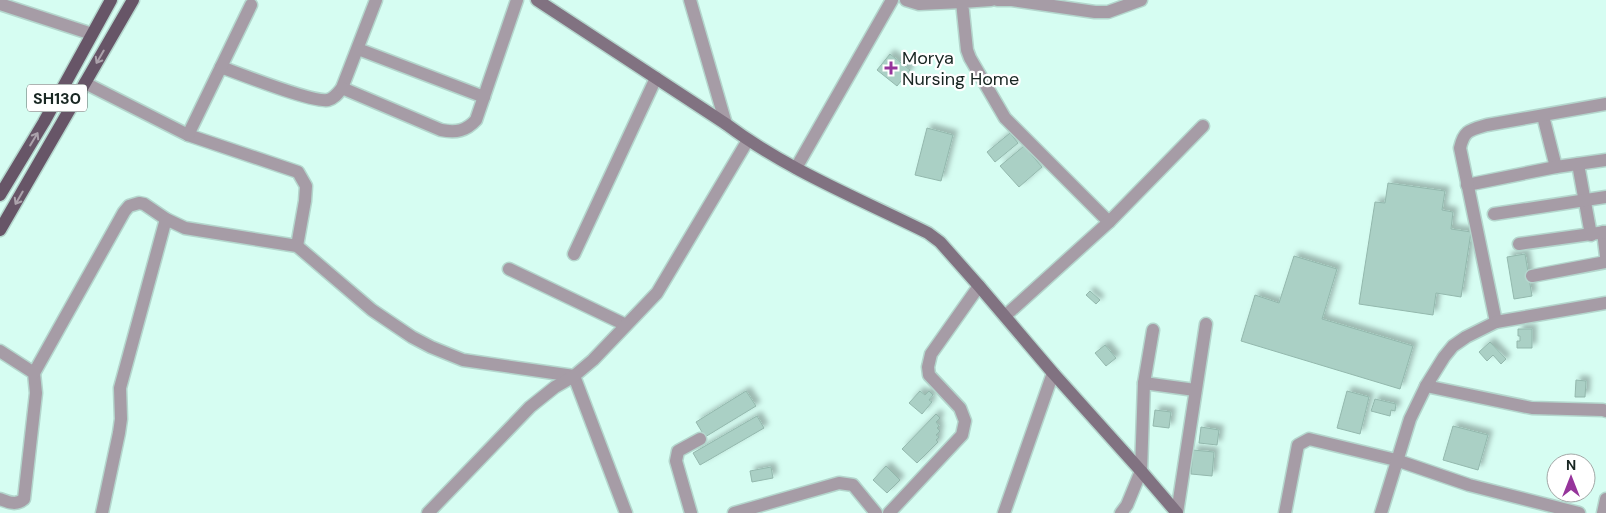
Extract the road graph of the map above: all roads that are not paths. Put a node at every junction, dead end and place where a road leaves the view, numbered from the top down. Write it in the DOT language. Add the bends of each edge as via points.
graph roads {
  1 [pos="111,0"];
  2 [pos="133,0"];
  3 [pos="376,0"];
  4 [pos="517,0"];
  5 [pos="690,0"];
  6 [pos="892,0"];
  7 [pos="906,0"];
  8 [pos="991,0"];
  9 [pos="997,0"];
  10 [pos="1141,0"];
  11 [pos="962,1"];
  12 [pos="546,2"];
  13 [pos="0,4"];
  14 [pos="252,5"];
  15 [pos="92,34"];
  16 [pos="110,40"];
  17 [pos="358,48"];
  18 [pos="221,68"];
  19 [pos="656,78"];
  20 [pos="85,83"];
  21 [pos="342,88"];
  22 [pos="484,97"];
  23 [pos="1606,104"];
  24 [pos="1543,116"];
  25 [pos="726,124"];
  26 [pos="1203,126"];
  27 [pos="188,135"];
  28 [pos="748,140"];
  29 [pos="1606,160"];
  30 [pos="1578,164"];
  31 [pos="1556,167"];
  32 [pos="796,168"];
  33 [pos="1467,185"];
  34 [pos="0,195"];
  35 [pos="1606,197"];
  36 [pos="1585,200"];
  37 [pos="1494,214"];
  38 [pos="166,219"];
  39 [pos="1109,222"];
  40 [pos="0,230"];
  41 [pos="1600,233"];
  42 [pos="1519,244"];
  43 [pos="297,246"];
  44 [pos="574,254"];
  45 [pos="1606,256"];
  46 [pos="1606,262"];
  47 [pos="509,269"];
  48 [pos="1532,276"];
  49 [pos="980,286"];
  50 [pos="1606,303"];
  51 [pos="1005,316"];
  52 [pos="1496,322"];
  53 [pos="1206,324"];
  54 [pos="626,326"];
  55 [pos="1153,330"];
  56 [pos="0,351"];
  57 [pos="34,372"];
  58 [pos="1053,372"];
  59 [pos="574,376"];
  60 [pos="1144,383"];
  61 [pos="1426,386"];
  62 [pos="1195,390"];
  63 [pos="1606,411"];
  64 [pos="700,439"];
  65 [pos="1396,460"];
  66 [pos="1142,471"];
  67 [pos="0,499"];
  68 [pos="1606,499"];
  69 [pos="102,513"];
  70 [pos="428,513"];
  71 [pos="626,513"];
  72 [pos="692,513"];
  73 [pos="734,513"];
  74 [pos="876,513"];
  75 [pos="888,513"];
  76 [pos="1004,513"];
  77 [pos="1122,513"];
  78 [pos="1177,513"];
  79 [pos="1285,513"];
  80 [pos="1381,513"];
  81 [pos="1579,513"];
  82 [pos="1603,513"];
  1 -- 15 [label="main road, SH130"];
  2 -- 16 [label="main road"];
  3 -- 17 [label="street"];
  4 -- 22 [label="street"];
  5 -- 25 [label="street"];
  6 -- 32 [label="street"];
  7 -- 11 [label="street" via="919,4"];
  8 -- 11 [label="street"];
  9 -- 10 [label="street" via="1095,12 1108,12"];
  11 -- 39 [label="street" via="966,50 1005,118"];
  12 -- 19 [label="main road"];
  13 -- 15 [label="street"];
  14 -- 18 [label="street"];
  15 -- 16 [label="main road"];
  34 -- 15 [label="main road, SH130, one-way"];
  16 -- 20 [label="main road, one-way"];
  17 -- 21 [label="street"];
  17 -- 22 [label="street"];
  18 -- 21 [label="street" via="308,98 334,98"];
  18 -- 27 [label="street"];
  19 -- 25 [label="main road"];
  19 -- 44 [label="street"];
  20 -- 27 [label="street"];
  20 -- 40 [label="main road, one-way"];
  21 -- 22 [label="street" via="441,130 460,134 476,120"];
  23 -- 24 [label="street"];
  24 -- 31 [label="street"];
  24 -- 33 [label="street" via="1468,130 1460,148"];
  25 -- 28 [label="main road"];
  26 -- 39 [label="street"];
  27 -- 43 [label="street" via="298,172 306,186"];
  28 -- 32 [label="main road"];
  28 -- 54 [label="street" via="657,293"];
  29 -- 30 [label="street"];
  30 -- 31 [label="street"];
  30 -- 36 [label="street"];
  31 -- 33 [label="street"];
  32 -- 49 [label="main road" via="928,233"];
  33 -- 52 [label="street"];
  35 -- 36 [label="street"];
  36 -- 37 [label="street"];
  36 -- 41 [label="street"];
  38 -- 43 [label="street" via="186,228"];
  38 -- 57 [label="street" via="139,203 129,206"];
  38 -- 69 [label="street" via="120,388 119,433"];
  39 -- 51 [label="street"];
  41 -- 42 [label="street"];
  41 -- 45 [label="street"];
  43 -- 59 [label="street" via="372,310 431,348 463,360"];
  46 -- 48 [label="street"];
  47 -- 54 [label="street"];
  49 -- 51 [label="main road"];
  49 -- 75 [label="street" via="931,354 928,367 929,375 960,408 965,421 962,435"];
  50 -- 52 [label="street"];
  51 -- 58 [label="main road"];
  52 -- 61 [label="street" via="1453,346"];
  53 -- 62 [label="street"];
  54 -- 59 [label="street"];
  55 -- 60 [label="street"];
  56 -- 57 [label="street"];
  57 -- 67 [label="street" via="36,393 24,499 17,503"];
  58 -- 66 [label="main road"];
  58 -- 76 [label="street"];
  59 -- 70 [label="street" via="530,407"];
  59 -- 71 [label="street"];
  60 -- 62 [label="street"];
  60 -- 66 [label="street"];
  61 -- 63 [label="street" via="1532,408"];
  61 -- 65 [label="street"];
  62 -- 78 [label="street"];
  64 -- 72 [label="street" via="678,451 676,461"];
  65 -- 79 [label="street" via="1309,439 1298,445"];
  65 -- 80 [label="street"];
  65 -- 81 [label="street" via="1469,484"];
  66 -- 77 [label="street"];
  66 -- 78 [label="main road"];
  68 -- 82 [label="street"];
  73 -- 74 [label="street" via="840,483 853,485"];
}
